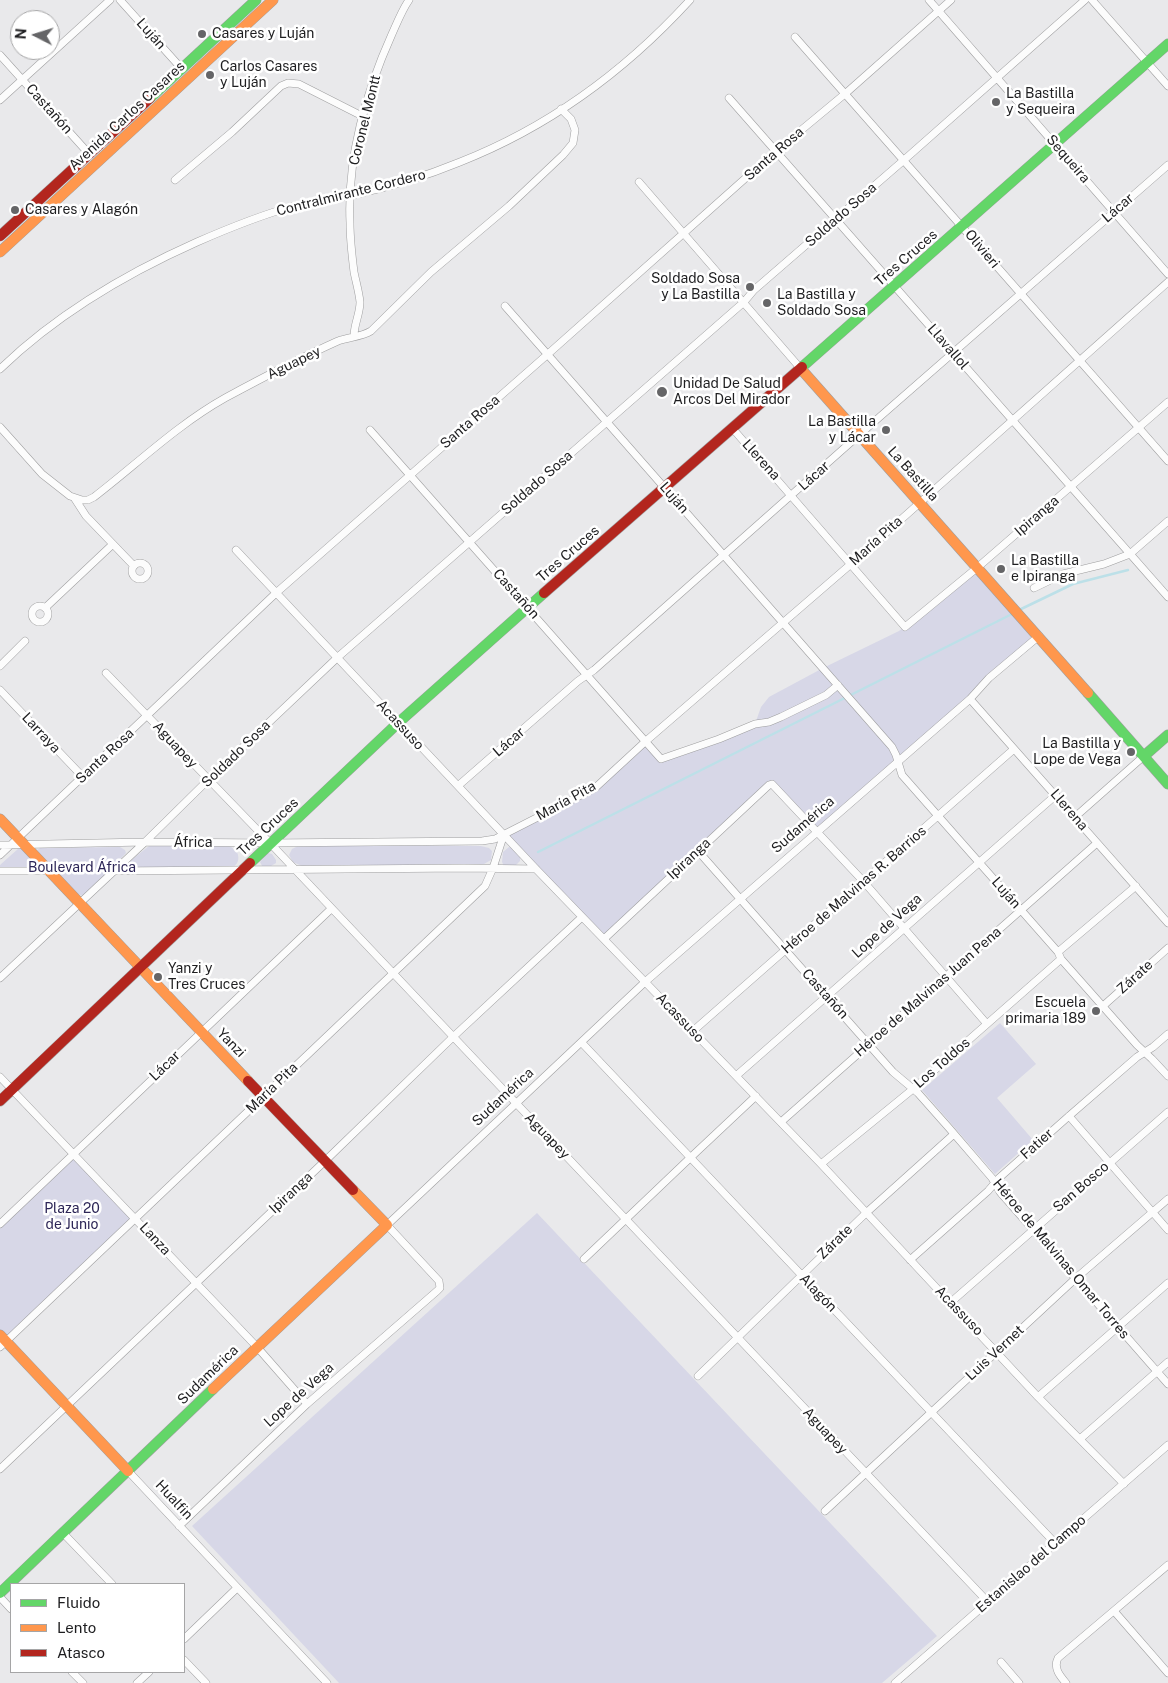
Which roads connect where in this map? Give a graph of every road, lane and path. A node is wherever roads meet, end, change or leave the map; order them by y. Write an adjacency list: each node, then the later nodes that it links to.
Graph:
1 (110, 0): 18 (street)
2 (120, 0): 16 (street, Luján)
3 (256, 0): 16 (street, Avenida Carlos Casares)
4 (273, 0): 29 (street, Avenida Carlos Casares)
5 (409, 0): 24 (street, Coronel Montt)
6 (690, 0): 23 (street, Contralmirante Cordero)
7 (928, 0): 11 (street, Sequeira)
8 (951, 0): 11 (street, Santa Rosa)
9 (1085, 0): 17 (street, Soldado Sosa)
10 (1092, 0): 15 (street)
11 (938, 12): 17 (street, Sequeira); 20 (street, Santa Rosa)
12 (796, 37): 20 (street, Olivieri)
13 (1168, 44): 15 (street, Tres Cruces)
14 (0, 55): 18 (street, Castañón)
15 (1148, 62): 19 (street); 25 (street, Tres Cruces)
16 (182, 69): 27 (street, Avenida Carlos Casares)
17 (996, 78): 25 (street, Sequeira); 28 (street, Soldado Sosa)
18 (22, 80): 22 (street); 27 (street, Castañón)
19 (1168, 86)
20 (846, 94): 26 (street, Santa Rosa); 28 (street, Olivieri)
21 (729, 98): 26 (street, Llavallol)
22 (0, 100)
23 (561, 109): 33 (street, Contralmirante Cordero); 46 (street, Aguapey)
24 (364, 116): 31 (street); 33 (street, Coronel Montt)
25 (1056, 145): 34 (street, Sequeira); 36 (street, Tres Cruces)
26 (776, 151): 35 (street, Llavallol); 37 (street, Santa Rosa)
27 (90, 155): 29 (street, Castañón); 38 (street, Avenida Carlos Casares)
28 (904, 160): 35 (street, Soldado Sosa); 36 (street, Olivieri)
29 (97, 163): 39 (street, Avenida Carlos Casares)
30 (1168, 165): 34 (street, Lácar)
31 (175, 180)
32 (639, 182): 37 (street, La Bastilla)
33 (350, 195): 46 (street, Coronel Montt); 50 (street, Contralmirante Cordero)
34 (1114, 211): 40 (street, Sequeira); 43 (street, Lácar)
35 (835, 219): 42 (street, Llavallol); 44 (street, Soldado Sosa)
36 (963, 226): 42 (street, Tres Cruces); 43 (street, Olivieri)
37 (684, 233): 44 (street, La Bastilla); 48 (street, Santa Rosa)
38 (0, 236)
39 (0, 252)
40 (1168, 274)
41 (1168, 282): 49 (street, María Pita)
42 (895, 286): 47 (street, Llavallol); 51 (street, Tres Cruces)
43 (1020, 294): 47 (street, Lácar); 49 (street, Olivieri)
44 (744, 302): 51 (street, La Bastilla); 54 (street, Soldado Sosa)
45 (505, 306): 48 (street, Luján)
46 (354, 336): 65 (street, Aguapey)
47 (954, 353): 53 (street, Llavallol); 59 (street, Lácar)
48 (548, 354): 54 (street, Luján); 61 (street, Santa Rosa)
49 (1079, 361): 53 (street, María Pita); 56 (street, Olivieri)
50 (0, 369)
51 (801, 369): 57 (street, Tres Cruces); 59 (street, La Bastilla)
52 (1168, 402): 56 (street, Ipiranga)
53 (1012, 421): 62 (street, Llavallol); 66 (street, María Pita)
54 (607, 422): 63 (street, Luján); 68 (street, Soldado Sosa)
55 (0, 427): 65 (street)
56 (1138, 428): 60 (street, Olivieri); 62 (street, Ipiranga)
57 (733, 429): 63 (street, Tres Cruces); 64 (street, Llerena)
58 (370, 430): 61 (street, Castañón)
59 (859, 435): 64 (street, Lácar); 66 (street, La Bastilla)
60 (1168, 461)
61 (408, 475): 68 (street, Castañón); 77 (street, Santa Rosa)
62 (1071, 487): 71 (street, Llavallol); 75 (street, Ipiranga)
63 (666, 488): 72 (street, Luján); 79 (street, Tres Cruces)
64 (792, 495): 72 (street, Lácar); 73 (street, Llerena)
65 (75, 499): 69 (street)
66 (920, 502): 73 (street, María Pita); 75 (street, La Bastilla)
67 (1168, 521): 71 (street)
68 (470, 542): 79 (street, Castañón); 85 (street, Soldado Sosa)
69 (113, 544): 74 (street); 80 (street)
70 (236, 550): 77 (street, Acassuso)
71 (1130, 554): 76 (street); 78 (street, Llavallol)
72 (723, 555): 81 (street, Luján); 88 (street, Lácar)
73 (851, 564): 81 (street, María Pita); 82 (street, Llerena)
74 (134, 566)
75 (978, 567): 82 (street, Ipiranga); 83 (street, La Bastilla)
76 (1034, 588)
77 (276, 593): 85 (street, Acassuso); 92 (street, Santa Rosa)
78 (1168, 597)
79 (527, 607): 88 (street, Castañón); 93 (street, Tres Cruces)
80 (45, 608)
81 (783, 622): 89 (street, Luján); 95 (street, María Pita)
82 (905, 628)
83 (1039, 636): 91 (street, Sudamérica); 97 (street, La Bastilla)
84 (25, 641): 86 (street)
85 (338, 657): 93 (street, Acassuso); 100 (street, Soldado Sosa)
86 (0, 666)
87 (106, 673): 92 (street, Aguapey)
88 (587, 675): 95 (street, Castañón); 102 (street, Lácar)
89 (840, 688): 95 (street, Castañón); 98 (street, Luján)
90 (0, 690): 99 (street, Larraya)
91 (970, 699): 96 (street, Llerena); 98 (street, Sudamérica)
92 (148, 716): 99 (street, Santa Rosa); 100 (street, Aguapey)
93 (398, 723): 102 (street, Acassuso); 111 (street, Tres Cruces)
94 (1168, 735): 97 (street)
95 (646, 741): 108 (street, María Pita)
96 (1014, 749): 103 (street, Llerena); 104 (street, Héroe de Malvinas R. Barrios)
97 (1144, 756): 101 (street, La Bastilla); 105 (street)
98 (898, 761): 104 (street, Luján); 107 (street, Sudamérica)
99 (83, 777): 109 (street, Santa Rosa)
100 (208, 780): 110 (street, Soldado Sosa); 111 (street, Aguapey)
101 (1168, 784)
102 (459, 785): 108 (street, Acassuso)
103 (1056, 795): 105 (street, Llerena); 116 (street, Lope de Vega)
104 (938, 816): 116 (street, Luján); 124 (street, Héroe de Malvinas R. Barrios)
105 (1075, 817): 112 (street, Llerena)
106 (0, 818): 109 (street, Yanzi)
107 (816, 832): 114 (street, Ipiranga); 124 (street); 126 (street, Sudamérica)
108 (504, 834): 111 (street, África); 117 (street, María Pita); 118 (street, Acassuso)
109 (17, 842): 110 (street, África); 113 (street, África); 115 (street, Santa Rosa); 122 (street, Yanzi)
110 (145, 842): 111 (street, África); 123 (street, Soldado Sosa)
111 (270, 843): 119 (street, Tres Cruces); 120 (street, Aguapey)
112 (1098, 843): 125 (street, Llerena); 129 (street, Héroe de Malvinas Juan Pena)
113 (0, 845)
114 (698, 851): 126 (street, Castañón); 133 (street, Ipiranga)
115 (0, 855)
116 (979, 862): 129 (street, Luján); 132 (street, Lope de Vega)
117 (493, 868): 118 (street, África); 120 (street, África); 138 (street, María Pita)
118 (536, 869): 130 (street, Acassuso)
119 (242, 870): 120 (street, África); 123 (street, África); 137 (street, Tres Cruces)
120 (296, 870): 128 (street, Aguapey)
121 (0, 871): 122 (street)
122 (49, 871): 127 (street, Yanzi)
123 (114, 871): 127 (street, Soldado Sosa)
124 (864, 882): 132 (street); 135 (street, Héroe de Malvinas R. Barrios)
125 (1136, 886): 131 (street, Llerena); 136 (street, Los Toldos)
126 (739, 899): 135 (street, Castañón); 141 (street, Sudamérica)
127 (79, 904): 137 (street, Yanzi); 140 (street, Soldado Sosa)
128 (331, 909): 138 (street, Aguapey); 146 (street, Lácar)
129 (1022, 910): 136 (street, Luján); 139 (street, Héroe de Malvinas Juan Pena)
130 (582, 917): 133 (street, Acassuso); 148 (street, Ipiranga)
131 (1168, 922)
132 (904, 929): 139 (street); 142 (street, Lope de Vega)
133 (604, 939): 141 (street, Acassuso)
134 (1168, 948): 143 (street, Zárate)
135 (786, 950): 142 (street, Castañón); 145 (street, Héroe de Malvinas R. Barrios)
136 (1060, 956): 143 (street, Luján); 144 (street, Los Toldos)
137 (141, 968): 146 (street, Yanzi); 156 (street, Tres Cruces)
138 (392, 973): 148 (street, Aguapey); 157 (street, María Pita)
139 (946, 976): 144 (street); 150 (street, Héroe de Malvinas Juan Pena)
140 (0, 978)
141 (645, 982): 145 (street, Acassuso); 149 (street, Sudamérica)
142 (827, 997): 150 (street, Castañón); 152 (street, Lope de Vega)
143 (1103, 1006): 151 (street, Luján)
144 (987, 1024): 155 (street, Los Toldos)
145 (693, 1031): 152 (street, Acassuso)
146 (201, 1032): 157 (street, Yanzi); 165 (street, Lácar)
147 (1168, 1034): 151 (street, Fatier)
148 (453, 1037): 160 (street, Aguapey); 167 (street, Ipiranga)
149 (582, 1043): 160 (street, Sudamérica); 166 (street, Alagón)
150 (870, 1044): 155 (street, Castañón); 163 (street, Héroe de Malvinas Juan Pena)
151 (1145, 1052): 153 (street, Luján); 162 (street, Fatier)
152 (736, 1076): 158 (street, Acassuso)
153 (1168, 1076)
154 (0, 1077): 156 (street, Lanza)
155 (913, 1089): 164 (street, Castañón); 168 (street, Los Toldos)
156 (12, 1090): 159 (street, Tres Cruces); 165 (street, Lanza)
157 (263, 1096): 167 (street, Yanzi); 174 (street, María Pita)
158 (756, 1096): 163 (street, Acassuso); 166 (street)
159 (0, 1101)
160 (516, 1103): 175 (street, Aguapey); 177 (street, Sudamérica)
161 (1168, 1112): 169 (street, San Bosco)
162 (1069, 1116): 169 (street); 170 (street, Fatier)
163 (781, 1122): 168 (street, Acassuso)
164 (954, 1134): 170 (street, Héroe de Malvinas Omar Torres); 173 (street, Zárate)
165 (74, 1154): 174 (street, Lanza); 176 (street, Lácar)
166 (690, 1158): 175 (street); 182 (street, Alagón)
167 (325, 1161): 177 (street, Yanzi); 184 (street, Ipiranga)
168 (821, 1164): 173 (street, Acassuso)
169 (1109, 1164): 172 (street); 178 (street, San Bosco)
170 (995, 1184): 178 (street, Héroe de Malvinas Omar Torres); 181 (street, Fatier)
171 (1168, 1199): 172 (street, Luis Vernet)
172 (1153, 1212): 179 (street); 183 (street, Luis Vernet)
173 (866, 1213): 181 (street, Acassuso); 182 (street, Zárate)
174 (135, 1218): 184 (street, Lanza); 190 (street, María Pita)
175 (627, 1220): 180 (street); 189 (street, Aguapey)
176 (0, 1224)
177 (387, 1225): 186 (street, Yanzi); 191 (street, Sudamérica)
178 (1032, 1229): 183 (street, Héroe de Malvinas Omar Torres); 187 (street, San Bosco)
179 (1168, 1230)
180 (584, 1260)
181 (910, 1260): 187 (street, Acassuso)
182 (801, 1275): 189 (street, Zárate); 200 (street, Alagón)
183 (1075, 1279): 188 (street, Héroe de Malvinas Omar Torres); 192 (street, Luis Vernet)
184 (196, 1283): 191 (street, Lanza); 199 (street, Ipiranga)
185 (1168, 1283): 188 (street)
186 (440, 1288): 198 (street, Lope de Vega)
187 (950, 1303): 192 (street, Acassuso)
188 (1119, 1327): 194 (street, Héroe de Malvinas Omar Torres); 197 (street)
189 (737, 1337): 195 (street, Zárate); 205 (street, Aguapey)
190 (2, 1341): 199 (street, Hualfin)
191 (257, 1347): 198 (street, Lanza); 204 (street, Sudamérica)
192 (996, 1351): 197 (street, Acassuso); 200 (street, Luis Vernet)
193 (1168, 1362): 194 (street)
194 (1157, 1372): 196 (street, Héroe de Malvinas Omar Torres); 201 (street)
195 (698, 1376)
196 (1168, 1384)
197 (1038, 1397): 201 (street, Acassuso)
198 (307, 1404): 208 (street, Lope de Vega)
199 (65, 1406): 203 (street, Ipiranga); 204 (street, Hualfin)
200 (932, 1412): 205 (street, Luis Vernet); 210 (street, Alagón)
201 (1080, 1439): 206 (street, Acassuso)
202 (1168, 1445): 206 (street, Estanislao del Campo)
203 (0, 1469)
204 (128, 1471): 208 (street, Hualfin); 209 (street, Sudamérica)
205 (865, 1474): 207 (street, Luis Vernet); 218 (street, Aguapey)
206 (1124, 1484): 210 (street, Estanislao del Campo)
207 (824, 1511)
208 (179, 1526): 215 (street, Hualfin)
209 (63, 1533): 213 (street, Sudamérica); 214 (street)
210 (1055, 1543): 218 (street, Estanislao del Campo)
211 (1168, 1564): 220 (street)
212 (10, 1583): 216 (street, Sudamérica)
213 (10, 1583)
214 (111, 1583)
215 (237, 1588): 221 (street); 230 (street, Hualfin)
216 (0, 1593)
217 (0, 1597): 219 (street)
218 (987, 1601): 231 (street, Estanislao del Campo)
219 (10, 1608)
220 (1114, 1611): 226 (street); 233 (street)
221 (185, 1638)
222 (185, 1661): 229 (street)
223 (1001, 1662): 232 (street)
224 (73, 1673): 227 (street)
225 (148, 1673): 228 (street)
226 (1168, 1673)
227 (83, 1683)
228 (137, 1683)
229 (206, 1683)
230 (327, 1683)
231 (895, 1683)
232 (1019, 1683)
233 (1066, 1683)

